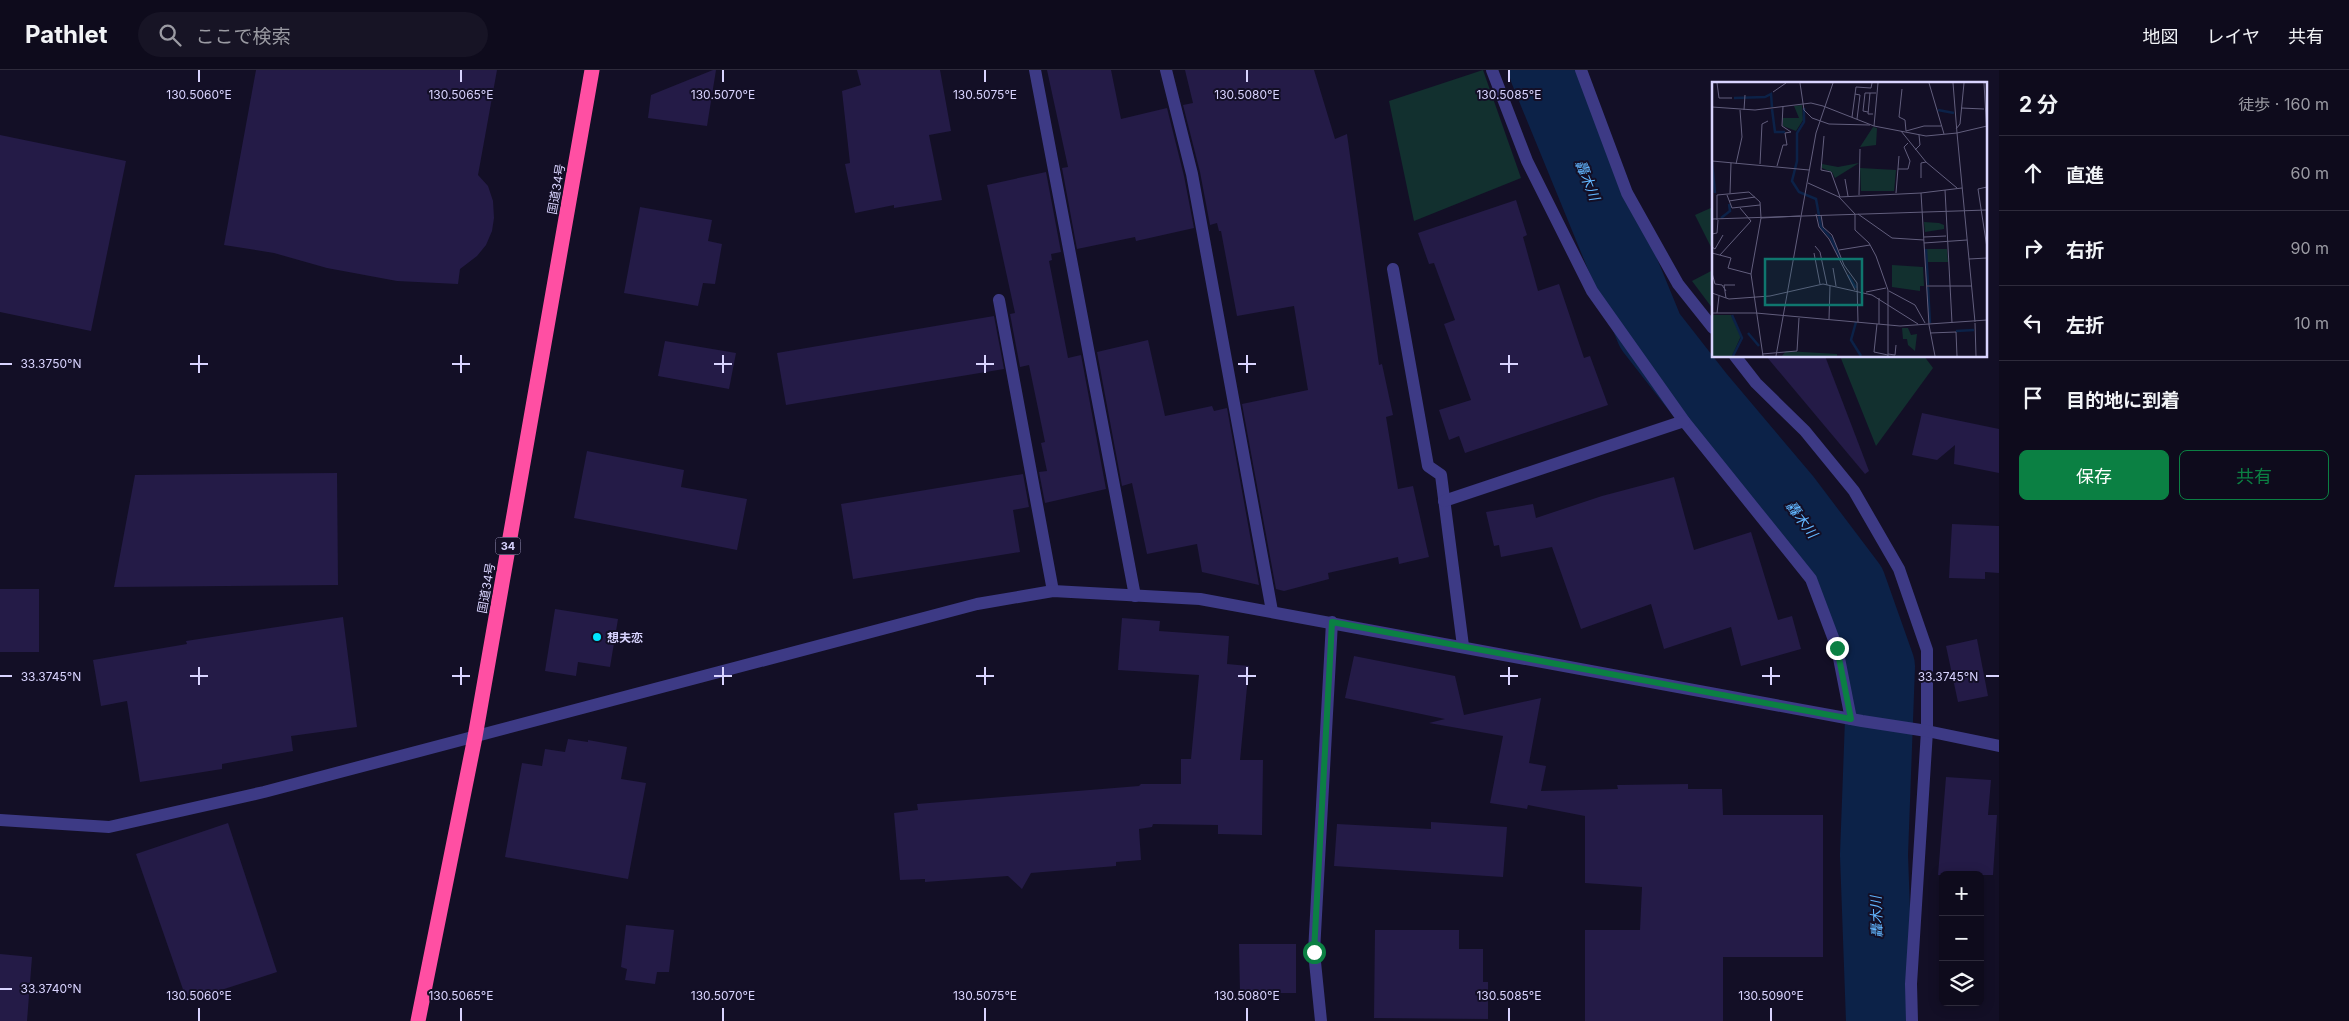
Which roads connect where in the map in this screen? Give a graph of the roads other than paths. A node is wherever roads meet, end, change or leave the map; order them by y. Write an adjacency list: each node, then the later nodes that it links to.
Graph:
1 (592, 70): 19 (highway, 国道34号 / 34)
2 (1035, 70): 13 (street)
3 (1166, 70): 14 (street)
4 (1492, 70): 10 (street)
5 (1581, 70): 8 (street)
6 (1393, 270): 11 (street)
7 (999, 300): 12 (street)
8 (1712, 327)
9 (1737, 358): 18 (street)
10 (1684, 421): 11 (street); 17 (street)
11 (1444, 501): 16 (street)
12 (1053, 591): 13 (street); 19 (street)
13 (1135, 596): 14 (street)
14 (1272, 611): 15 (street)
15 (1332, 622): 16 (street); 23 (street)
16 (1462, 646): 17 (street)
17 (1857, 720): 18 (street)
18 (1927, 730): 20 (street); 24 (street)
19 (474, 737): 21 (street); 22 (highway, 国道34号 / 34)
20 (1999, 746)
21 (0, 820)
22 (418, 1021)
23 (1322, 1021)
24 (1912, 1021)

